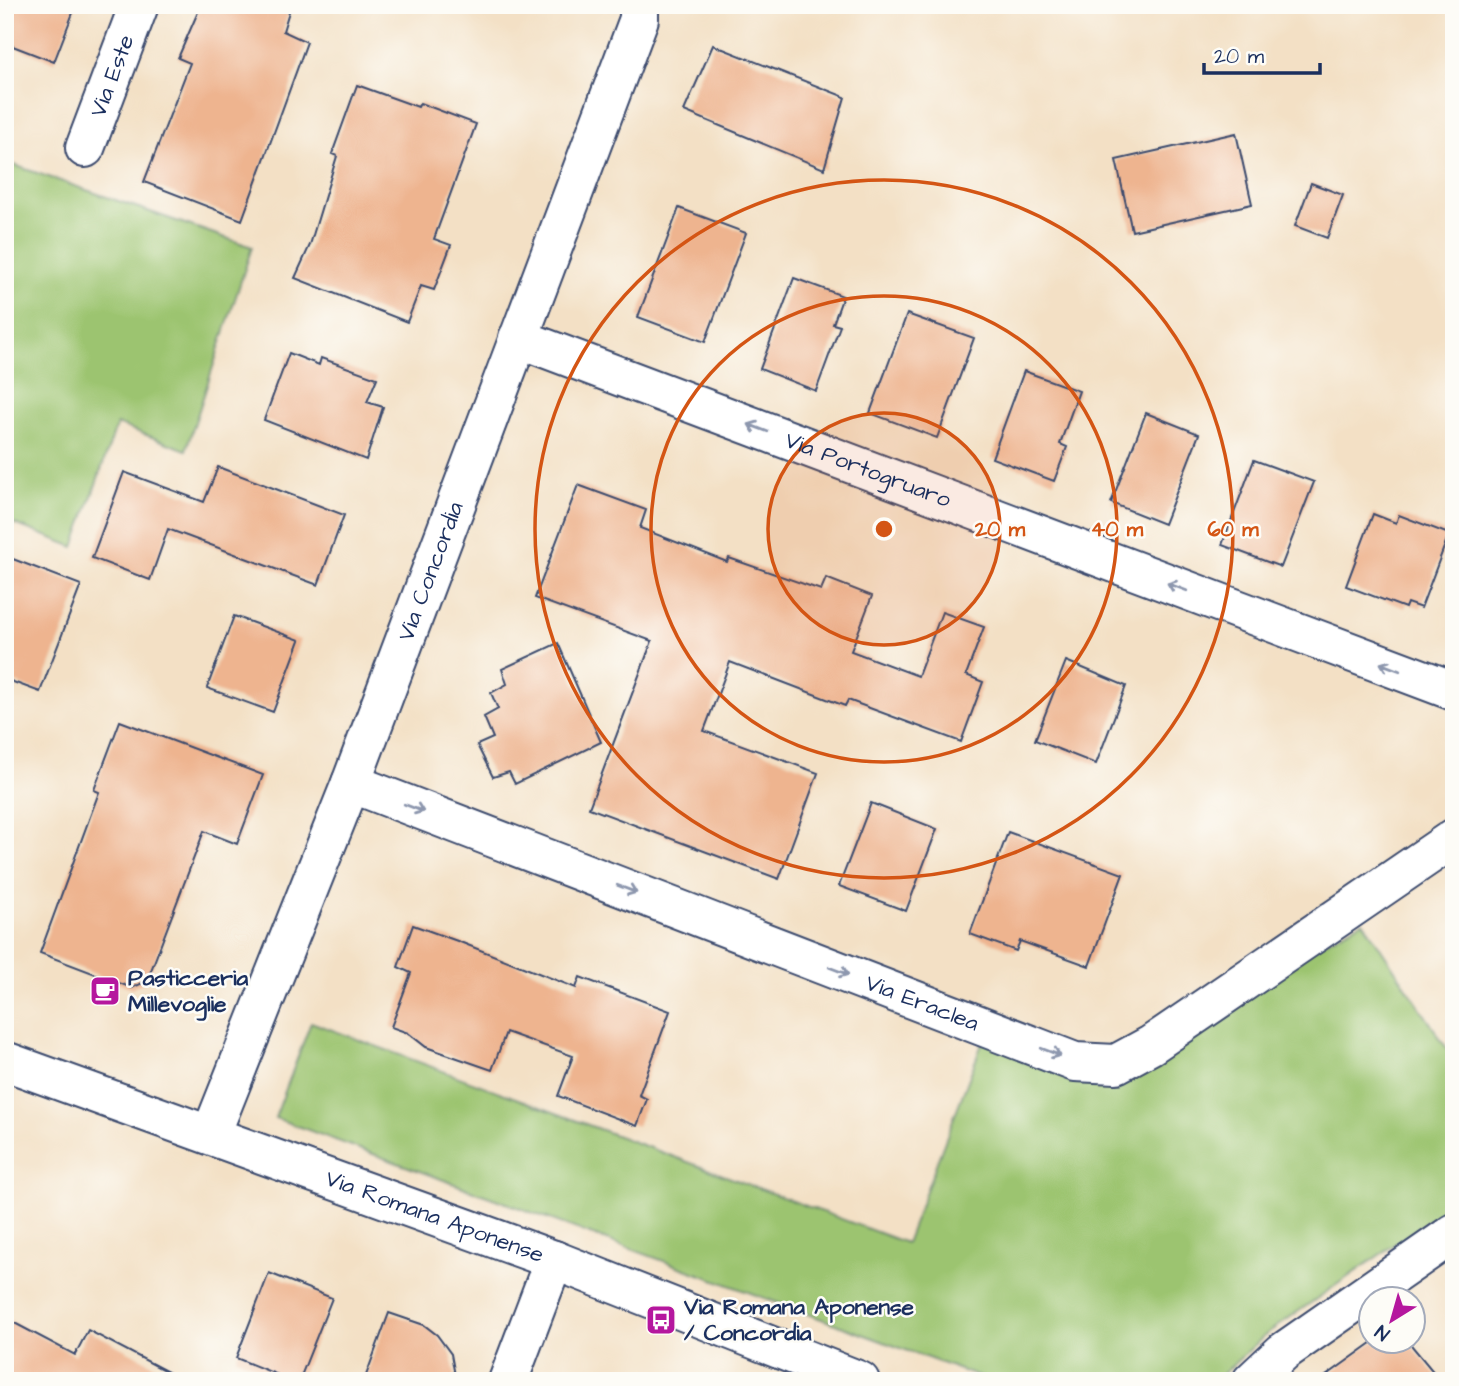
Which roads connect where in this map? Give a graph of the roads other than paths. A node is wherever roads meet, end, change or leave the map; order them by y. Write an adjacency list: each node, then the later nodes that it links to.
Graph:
1 (139, 5): 3 (street, Via Este)
2 (639, 5): 4 (street, Via Concordia)
3 (85, 148)
4 (518, 338): 5 (street, Via Portogruaro, one-way to 4); 6 (street, Via Concordia)
5 (1454, 691)
6 (351, 783): 7 (street, Via Eraclea, one-way to 7); 9 (street, Via Concordia)
7 (1454, 838)
8 (6, 1063): 9 (street, Via Romana Aponense)
9 (211, 1134): 11 (street, Via Romana Aponense)
10 (1454, 1233): 14 (street)
11 (554, 1260): 12 (street); 13 (street, Via Romana Aponense)
12 (508, 1381)
13 (860, 1381)
14 (1252, 1381)

